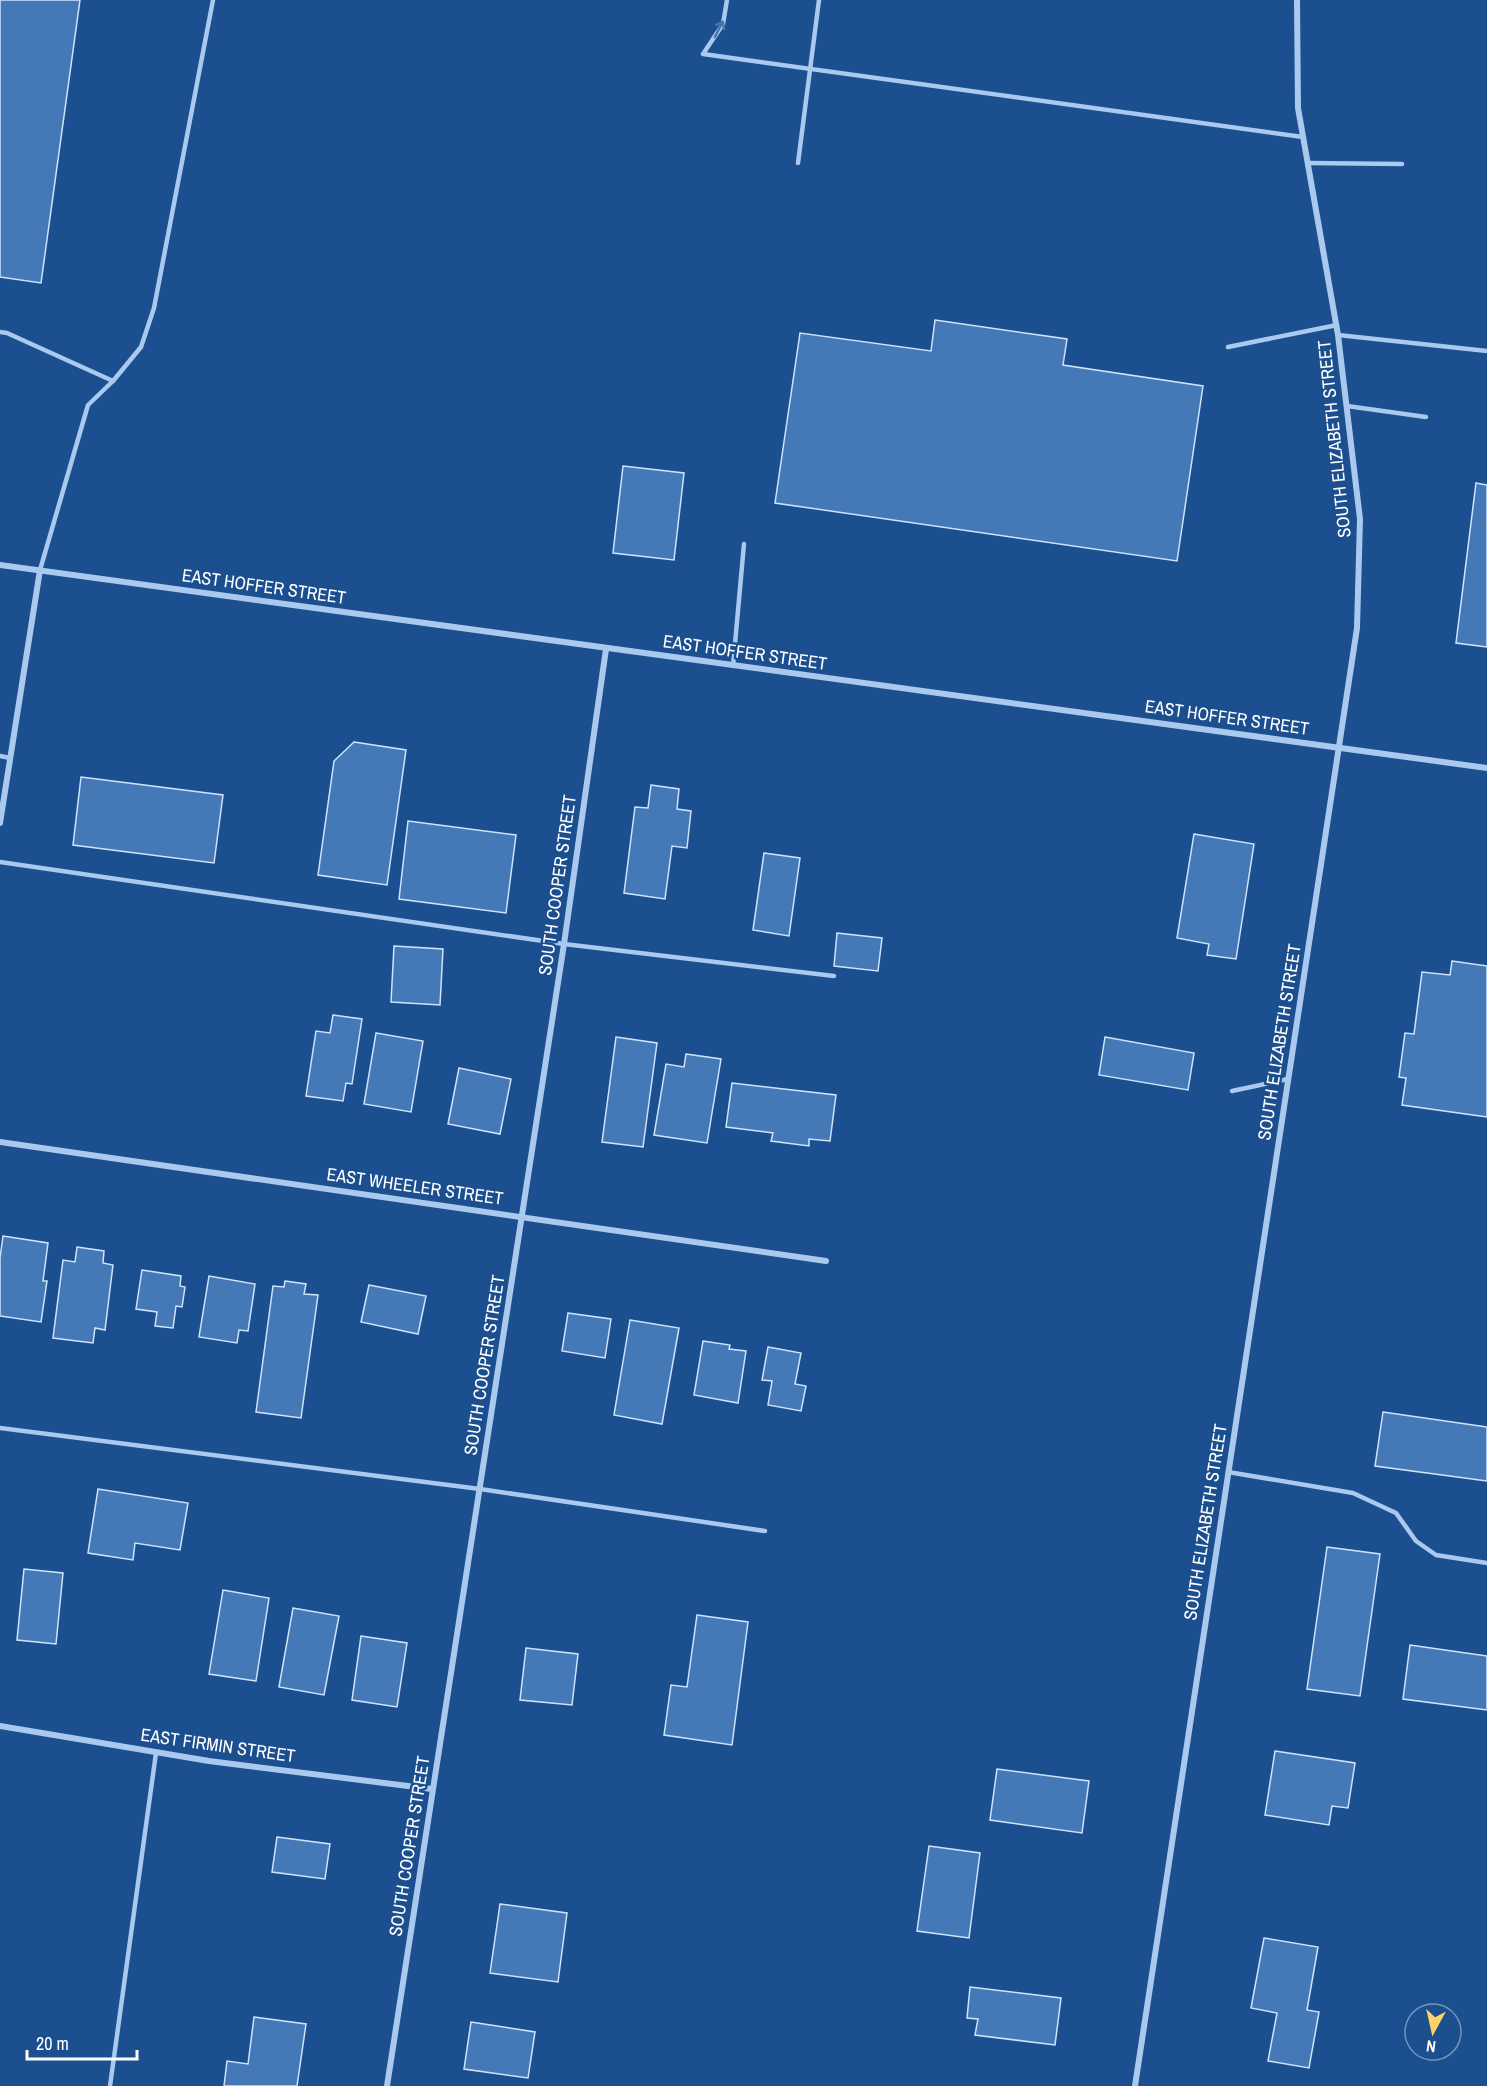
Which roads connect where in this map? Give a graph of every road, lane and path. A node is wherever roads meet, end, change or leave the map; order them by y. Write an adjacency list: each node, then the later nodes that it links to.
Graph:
1 (213, 0): 15 (lane)
2 (726, 0): 5 (lane, one-way to 2)
3 (819, 0): 5 (lane)
4 (1297, 0): 6 (street, SOUTH ELIZABETH STREET)
5 (811, 69): 6 (lane); 7 (lane)
6 (1303, 137): 8 (street, SOUTH ELIZABETH STREET)
7 (798, 163)
8 (1308, 163): 9 (lane); 10 (street, SOUTH ELIZABETH STREET)
9 (1402, 164)
10 (1336, 325): 12 (street, SOUTH ELIZABETH STREET); 13 (lane)
11 (0, 332): 15 (lane)
12 (1338, 335): 14 (lane); 16 (street, SOUTH ELIZABETH STREET)
13 (1228, 347)
14 (1487, 351)
15 (113, 381): 20 (lane)
16 (1347, 406): 17 (lane); 23 (street, SOUTH ELIZABETH STREET)
17 (1426, 417)
18 (744, 544): 22 (lane)
19 (0, 565): 20 (street, EAST HOFFER STREET)
20 (40, 570): 21 (street, EAST HOFFER STREET); 25 (street)
21 (606, 649): 22 (street, EAST HOFFER STREET); 29 (street, SOUTH COOPER STREET)
22 (733, 666): 23 (street, EAST HOFFER STREET)
23 (1339, 747): 26 (street, EAST HOFFER STREET); 31 (street, SOUTH ELIZABETH STREET)
24 (0, 756): 25 (lane)
25 (10, 758): 27 (street)
26 (1487, 768)
27 (0, 823)
28 (0, 862): 29 (lane)
29 (564, 944): 30 (lane); 34 (street, SOUTH COOPER STREET)
30 (834, 976)
31 (1288, 1079): 32 (lane); 37 (street, SOUTH ELIZABETH STREET)
32 (1232, 1091)
33 (0, 1142): 34 (street, EAST WHEELER STREET)
34 (522, 1217): 35 (street, EAST WHEELER STREET); 38 (street, SOUTH COOPER STREET)
35 (826, 1261)
36 (0, 1428): 38 (lane)
37 (1228, 1472): 40 (lane); 46 (street, SOUTH ELIZABETH STREET)
38 (480, 1489): 39 (lane); 43 (street, SOUTH COOPER STREET)
39 (765, 1531)
40 (1487, 1563)
41 (0, 1726): 42 (street, EAST FIRMIN STREET)
42 (156, 1753): 43 (street, EAST FIRMIN STREET); 44 (lane)
43 (432, 1789): 45 (street, SOUTH COOPER STREET)
44 (110, 2086)
45 (387, 2086)
46 (1135, 2086)

